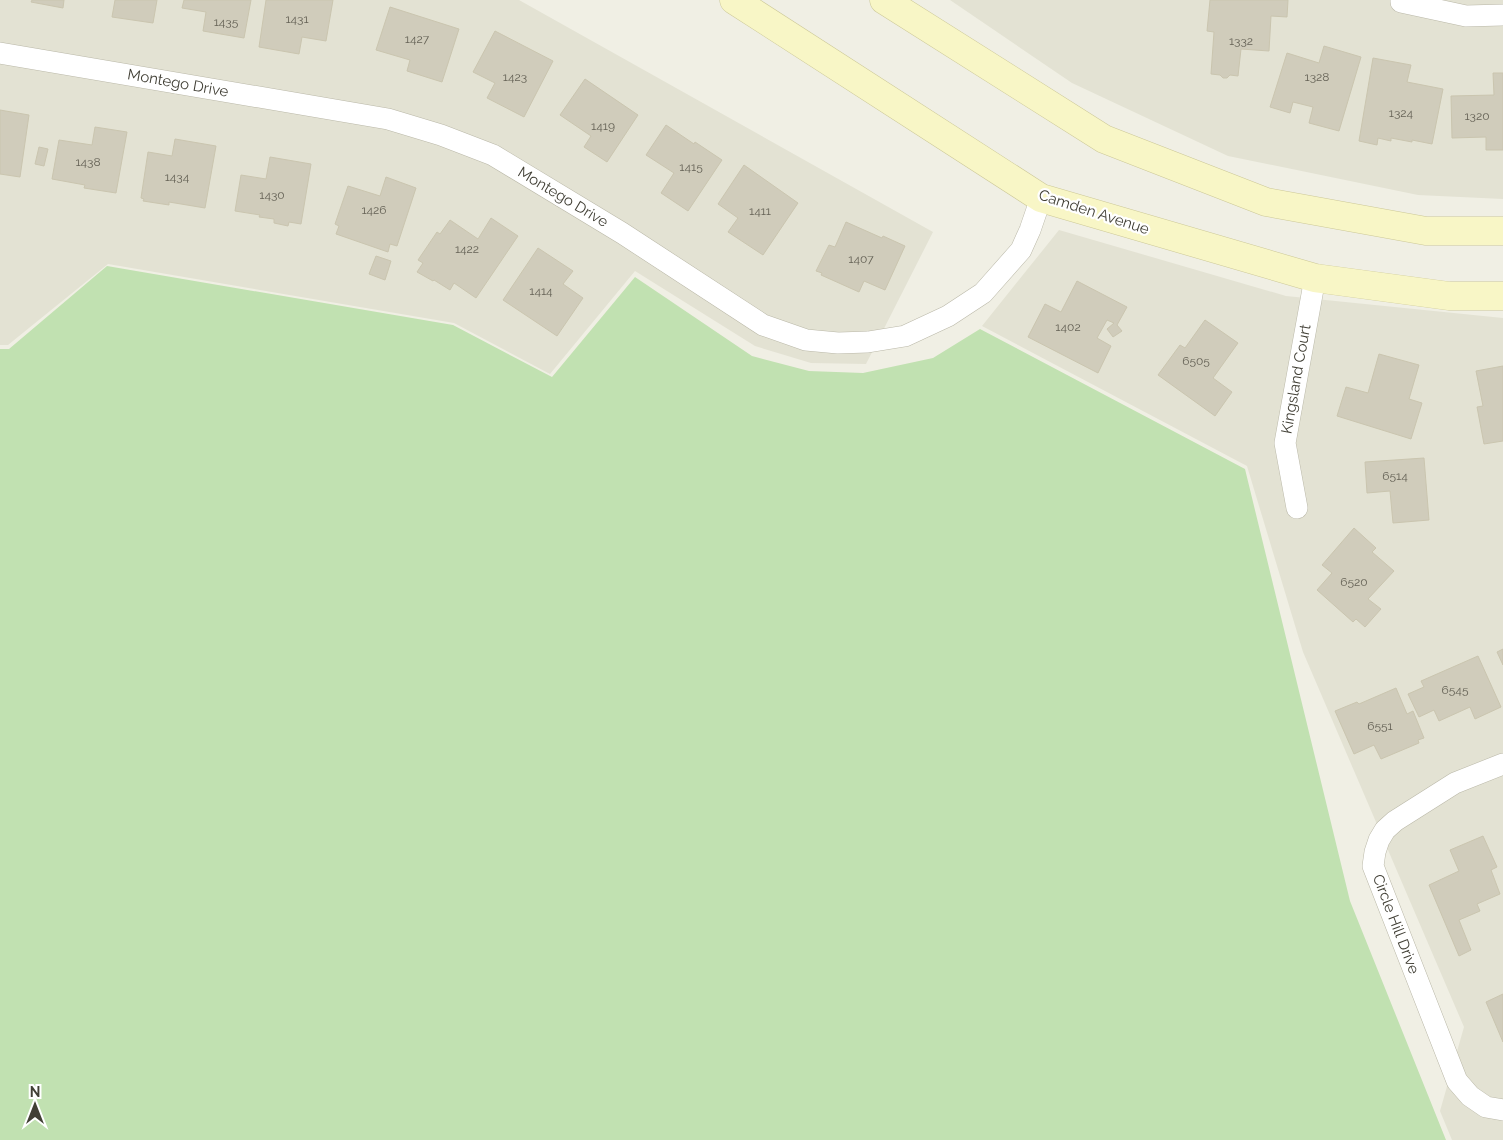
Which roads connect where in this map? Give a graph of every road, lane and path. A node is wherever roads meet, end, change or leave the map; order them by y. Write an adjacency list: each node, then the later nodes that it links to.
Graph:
1 (734, 0): 6 (main road, Camden Avenue)
2 (884, 0): 7 (main road)
3 (1401, 0): 4 (street)
4 (1503, 15)
5 (0, 53): 6 (street, Montego Drive)
6 (1041, 198): 8 (main road, Camden Avenue)
7 (1503, 231)
8 (1315, 278): 9 (main road, Camden Avenue); 10 (street, Kingsland Court)
9 (1503, 296)
10 (1297, 508)
11 (1503, 764): 12 (street, Circle Hill Drive)
12 (1494, 1108)

